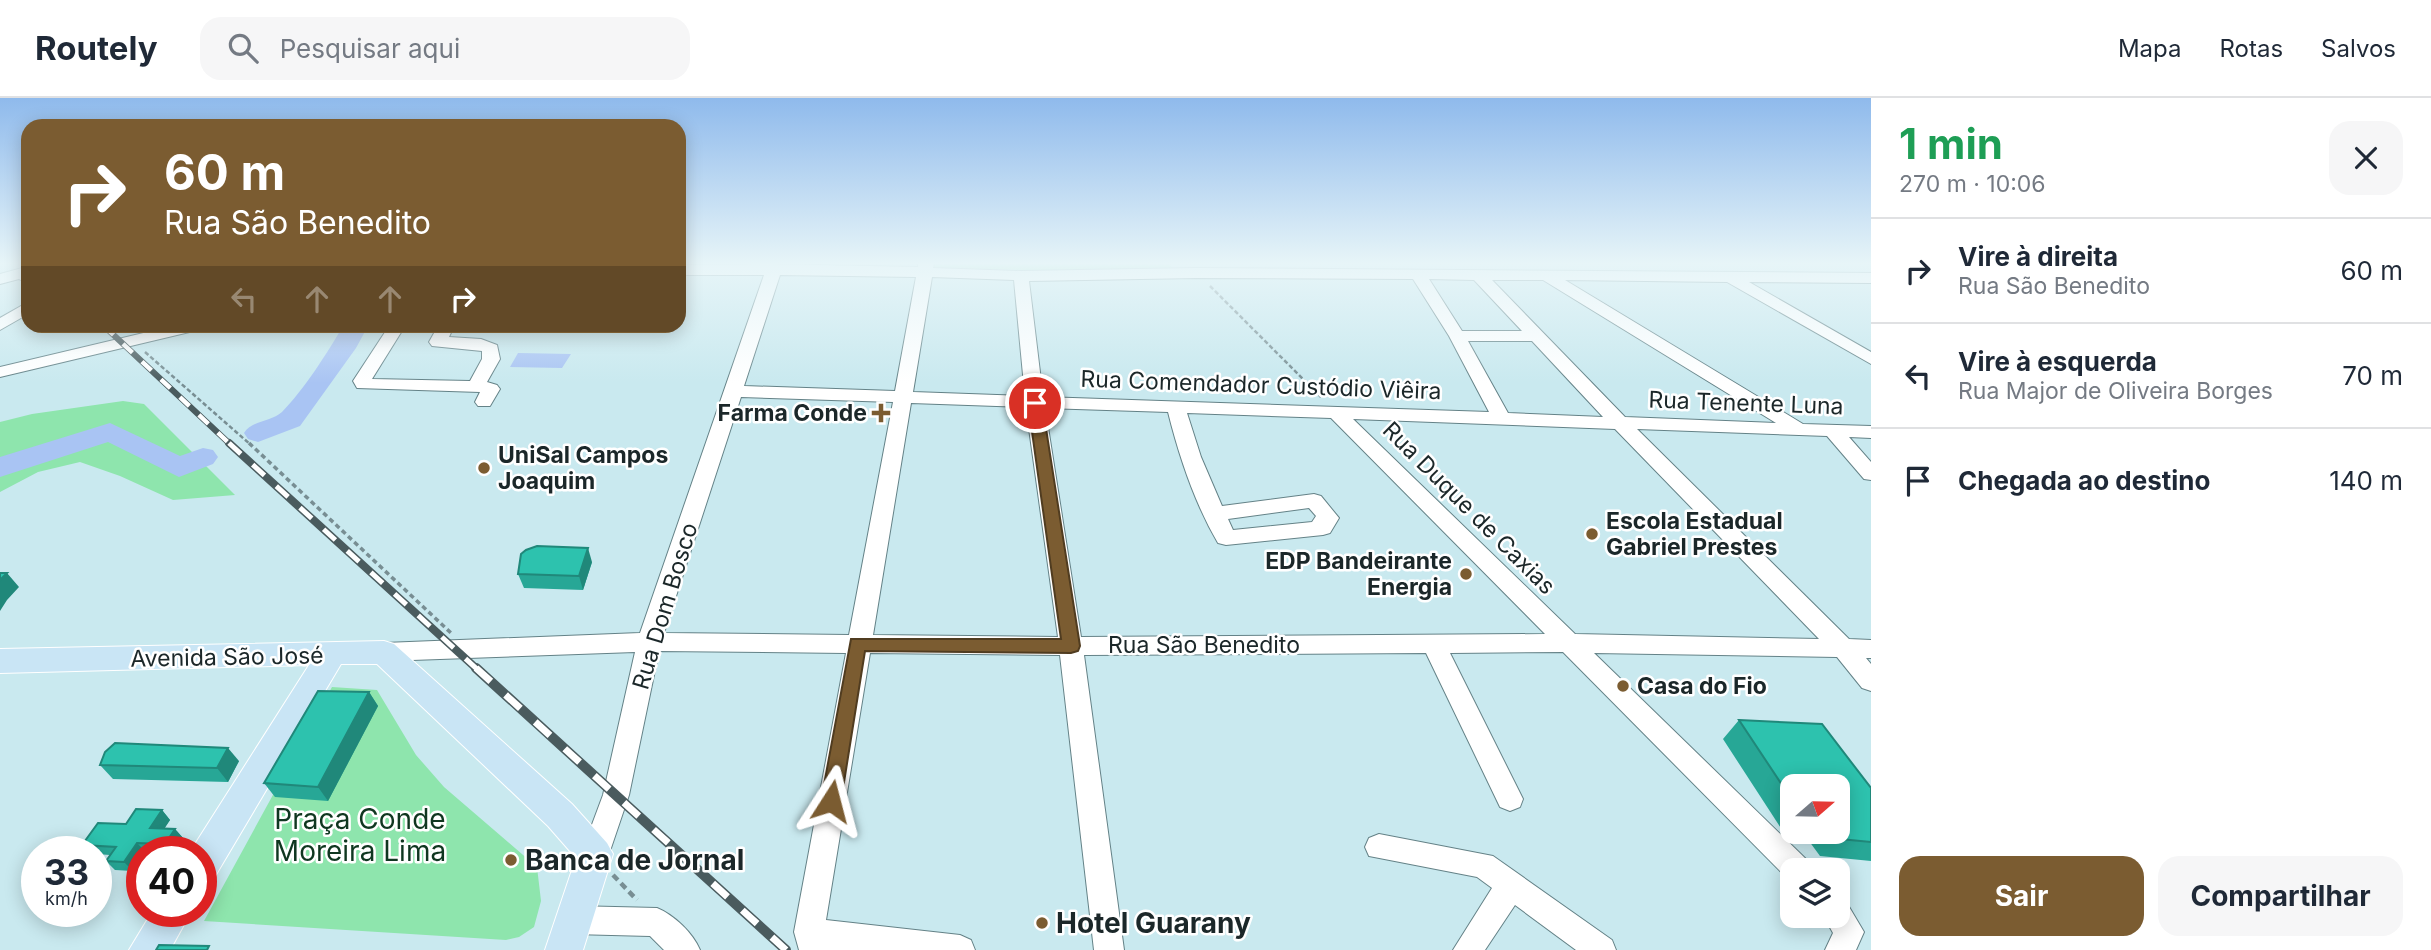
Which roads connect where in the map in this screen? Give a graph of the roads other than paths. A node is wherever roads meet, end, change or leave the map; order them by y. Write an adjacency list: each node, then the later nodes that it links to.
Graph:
1 (763, 304): 18 (street, Rua Dom Bosco)
2 (919, 304): 19 (street)
3 (1024, 304): 20 (street)
4 (1436, 304): 13 (street)
5 (1506, 304): 14 (street)
6 (1593, 304): 25 (street)
7 (1779, 304): 15 (street)
8 (21, 312): 9 (street)
9 (0, 325)
10 (121, 333): 17 (street)
11 (393, 333): 12 (street)
12 (442, 333)
13 (1457, 336): 14 (street); 23 (street)
14 (1537, 336): 24 (street)
15 (1862, 348): 16 (street)
16 (1871, 359)
17 (0, 372)
18 (733, 391): 19 (street, Rua Comendador Custódio Viêira); 31 (street, Rua Dom Bosco)
19 (902, 398): 20 (street, Rua Comendador Custódio Viêira); 33 (street)
20 (1035, 403): 21 (street, Rua Comendador Custódio Viêira); 35 (street)
21 (1176, 407): 22 (street, Rua Comendador Custódio Viêira); 29 (street)
22 (1334, 411): 23 (street, Rua Comendador Custódio Viêira); 32 (street, Rua Duque de Caxias)
23 (1501, 418): 24 (street, Rua Comendador Custódio Viêira)
24 (1620, 423): 25 (street, Rua Tenente Luna); 36 (street)
25 (1798, 428): 26 (street, Rua Tenente Luna)
26 (1832, 430): 27 (street, Rua Tenente Luna); 28 (street)
27 (1871, 432)
28 (1871, 474)
29 (1215, 514)
30 (453, 641): 31 (street, Rua São Benedito); 38 (street, Avenida São José)
31 (649, 642): 33 (street, Rua São Benedito); 45 (street, Rua Dom Bosco)
32 (1567, 643): 34 (street, Rua São Benedito); 36 (street, Rua São Benedito); 46 (street, Rua Duque de Caxias)
33 (857, 644): 35 (street, Rua São Benedito); 51 (street)
34 (1434, 644): 35 (street, Rua São Benedito); 42 (street)
35 (1071, 646): 55 (street)
36 (1842, 647): 37 (street, Rua São Benedito); 41 (street)
37 (1871, 649)
38 (384, 652): 39 (main road, Avenida São José); 45 (main road)
39 (331, 655): 40 (main road, Avenida São José); 43 (main road)
40 (0, 661)
41 (1871, 681)
42 (1510, 799)
43 (217, 840)
44 (1379, 847): 47 (street)
45 (594, 854): 50 (main road, Rua Dom Bosco)
46 (1786, 858)
47 (1512, 884): 56 (street); 57 (street)
48 (163, 927): 53 (main road)
49 (1846, 928): 58 (street)
50 (568, 935): 54 (street)
51 (812, 941): 52 (street)
52 (924, 948)
53 (148, 950)
54 (685, 950)
55 (1109, 950)
56 (1468, 950)
57 (1601, 950)
58 (1840, 950)

